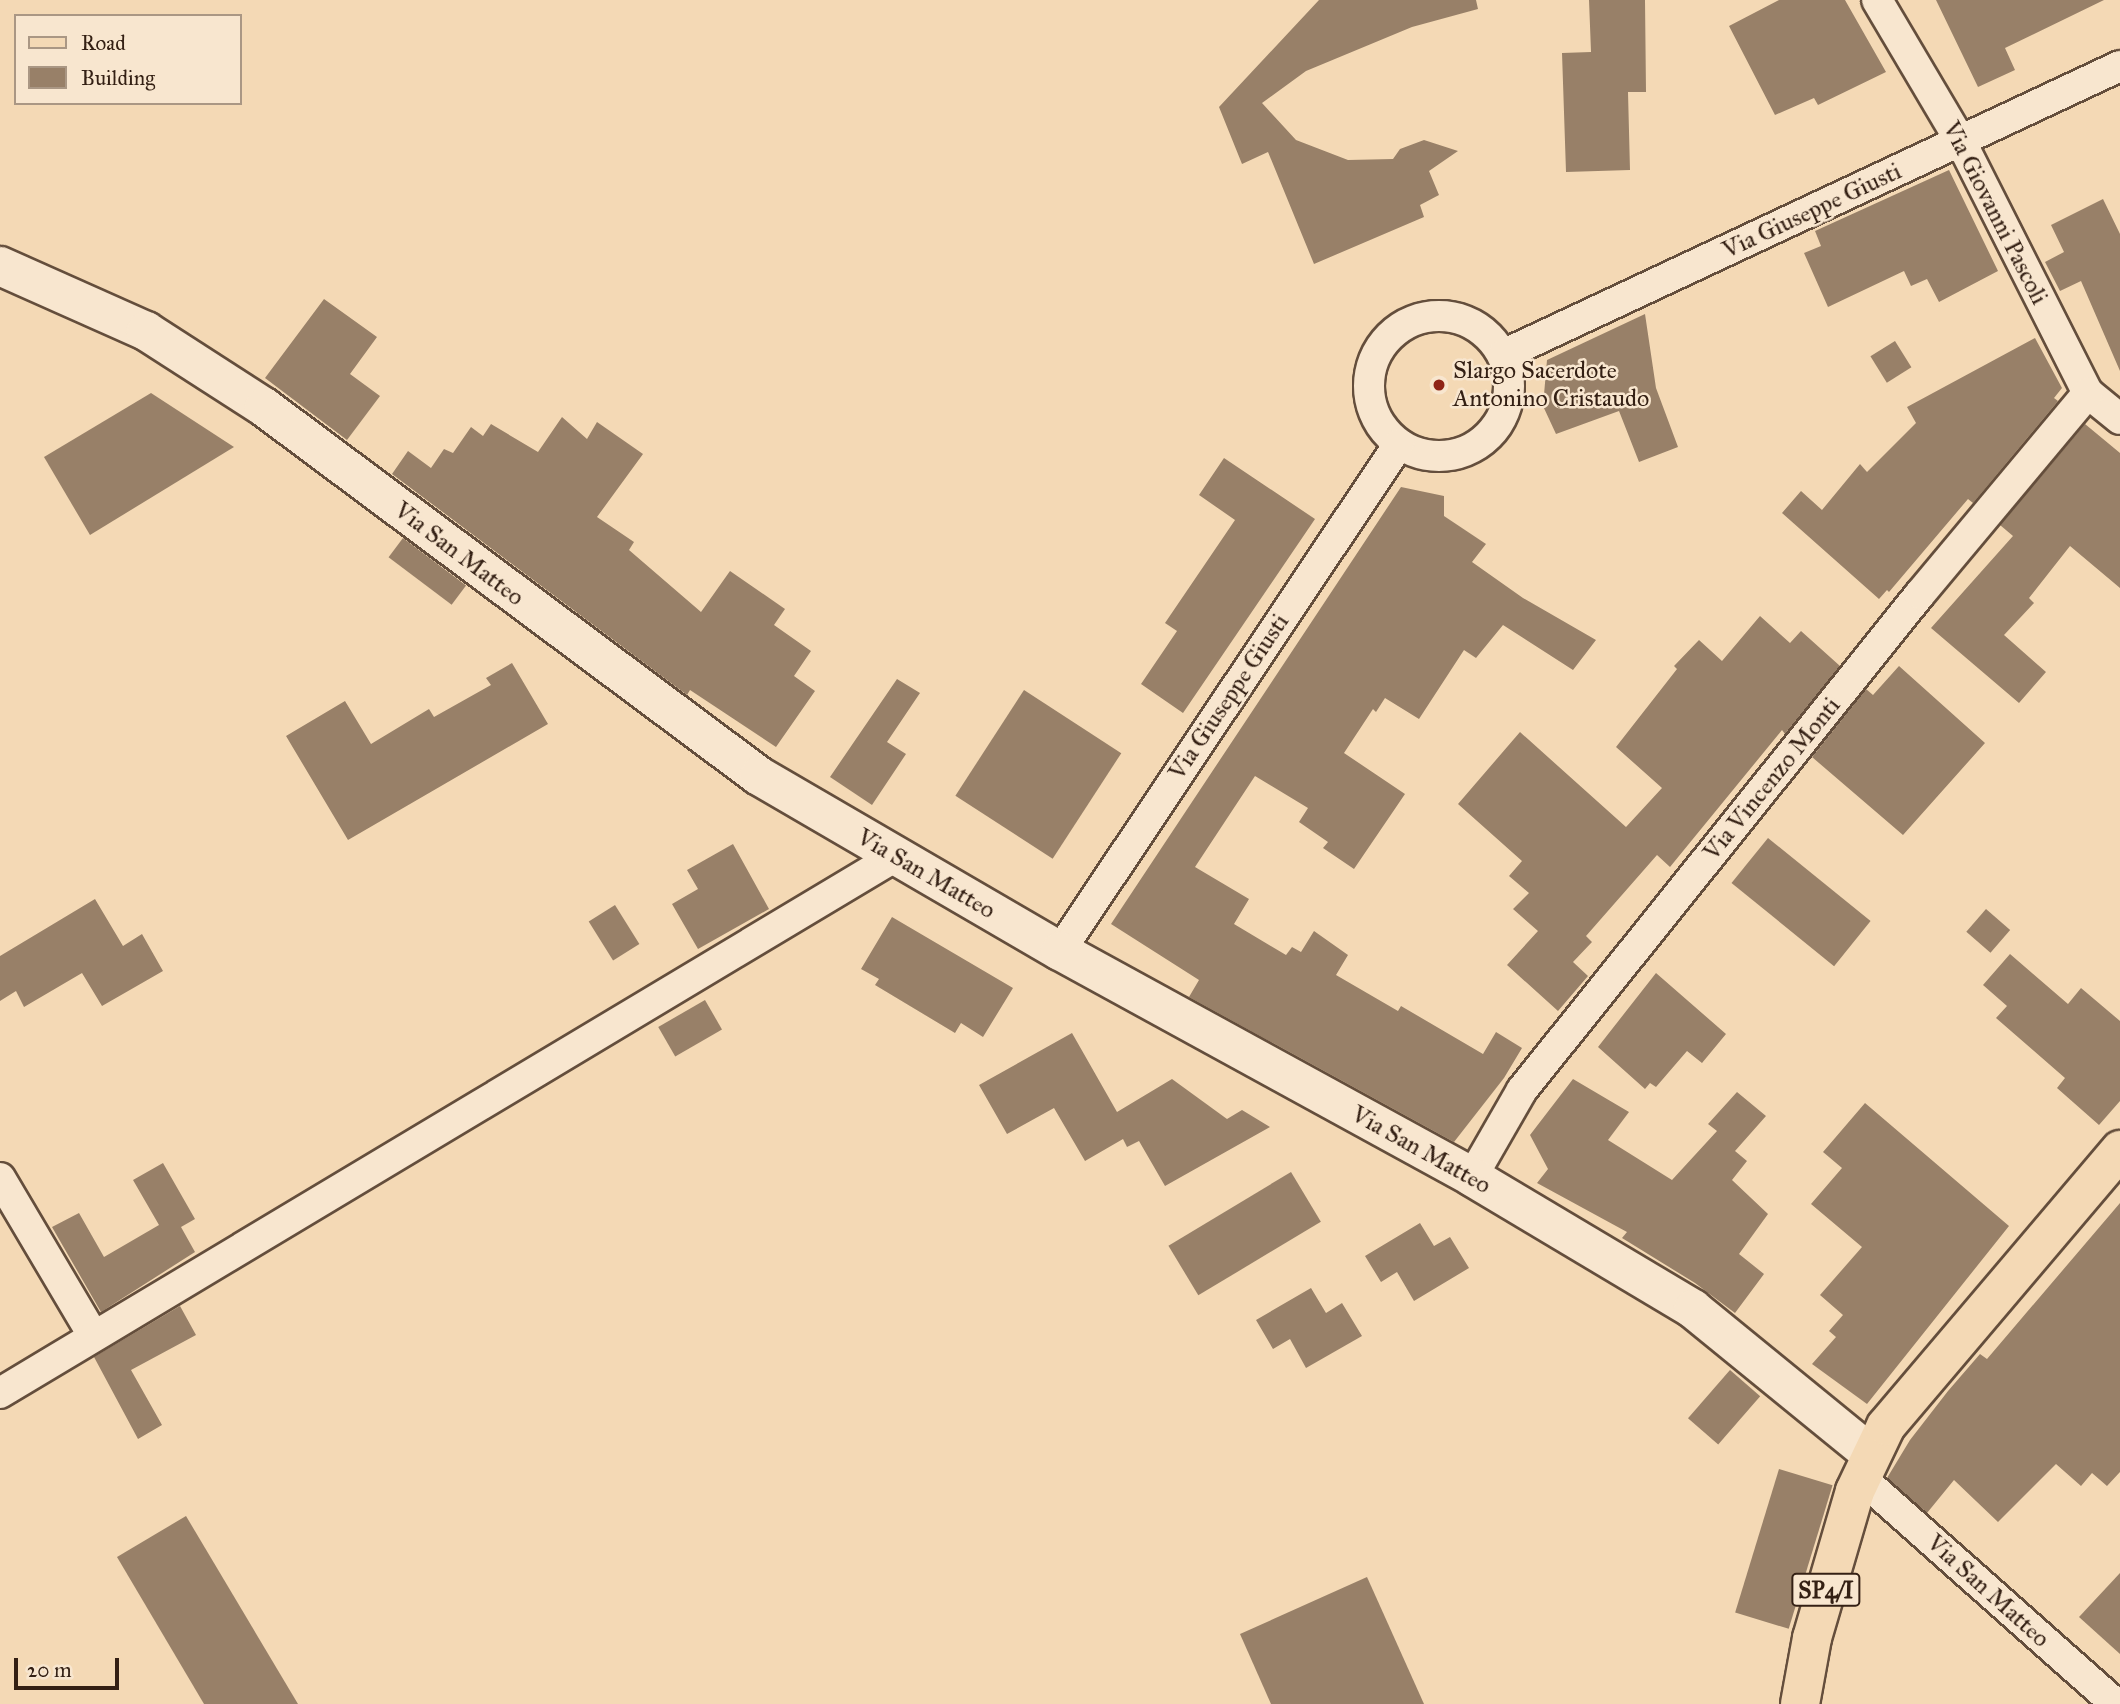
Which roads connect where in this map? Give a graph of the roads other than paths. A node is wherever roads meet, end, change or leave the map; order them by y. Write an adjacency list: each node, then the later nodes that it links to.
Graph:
1 (1877, 0): 3 (street, Via Giovanni Pascoli)
2 (2120, 66): 3 (street, Via Giuseppe Giusti)
3 (1961, 142): 5 (street, Via Giuseppe Giusti); 6 (street, Via Giovanni Pascoli)
4 (0, 266): 9 (street, Via San Matteo)
5 (1503, 355): 8 (street); 8 (street)
6 (2088, 393): 7 (street, Via Giovanni Pascoli); 12 (street, Via Vincenzo Monti)
7 (2120, 419)
8 (1399, 444): 10 (street, Via Giuseppe Giusti)
9 (894, 857): 10 (street, Via San Matteo); 14 (street)
10 (1060, 951): 12 (street, Via San Matteo)
11 (2120, 1150): 16 (main road)
12 (1472, 1177): 16 (street, Via San Matteo)
13 (0, 1178): 14 (street)
14 (93, 1335): 15 (street)
15 (0, 1393)
16 (1866, 1465): 17 (main road, SP4/I); 18 (street, Via San Matteo)
17 (1800, 1704)
18 (2116, 1704)

